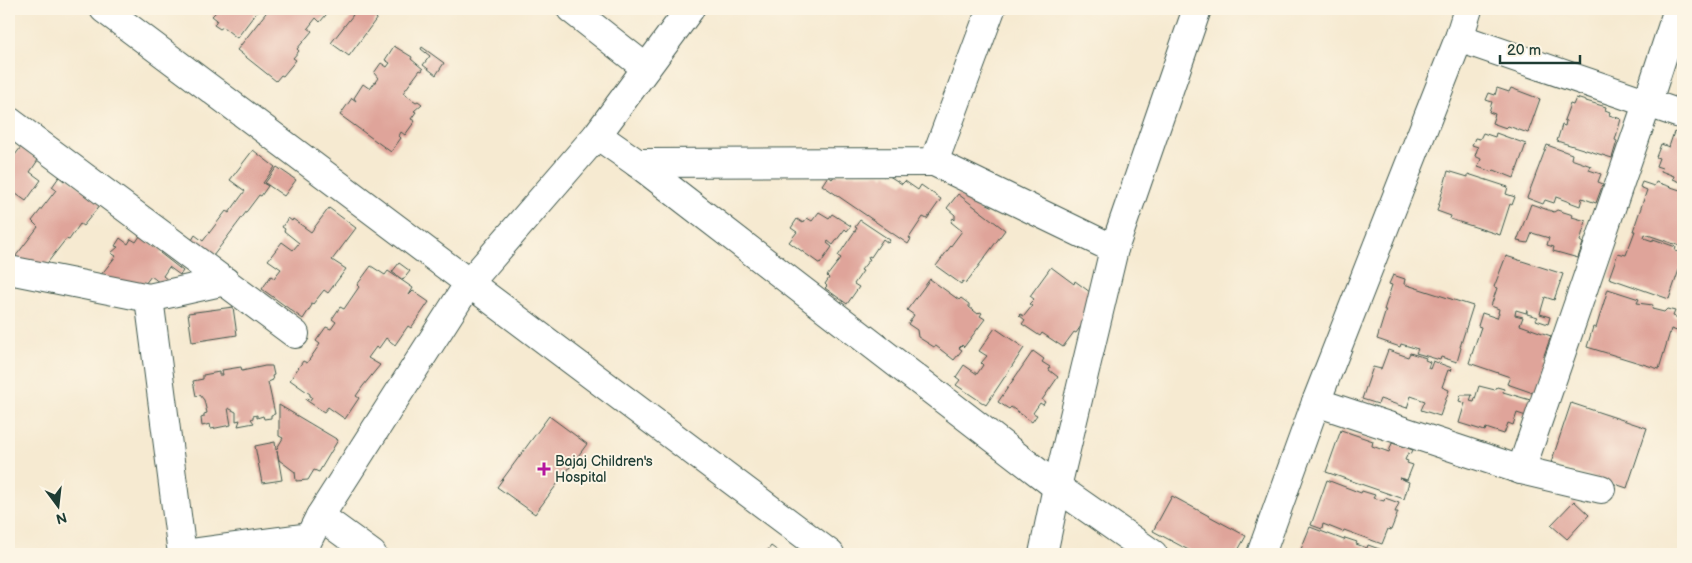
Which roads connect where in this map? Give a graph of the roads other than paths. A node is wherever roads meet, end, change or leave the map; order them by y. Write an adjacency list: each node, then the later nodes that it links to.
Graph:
1 (104, 9): 19 (street)
2 (571, 9): 9 (street)
3 (690, 9): 9 (street)
4 (991, 9): 14 (street)
5 (1197, 9): 16 (street)
6 (1468, 9): 8 (street)
7 (1678, 9): 10 (street)
8 (1459, 38): 10 (street); 22 (street)
9 (646, 68): 13 (street)
10 (1647, 104): 11 (street); 23 (street)
11 (1683, 115)
12 (9, 121): 18 (street)
13 (597, 135): 15 (street); 19 (street)
14 (934, 162): 15 (street); 16 (street)
15 (636, 163): 24 (street)
16 (1114, 249): 24 (street)
17 (9, 270): 20 (street)
18 (225, 281): 20 (street); 21 (street)
19 (469, 283): 26 (street); 27 (street)
20 (149, 298): 28 (street)
21 (295, 334)
22 (1316, 402): 23 (street); 32 (street)
23 (1522, 470): 25 (street)
24 (1057, 487): 30 (street); 31 (street)
25 (1601, 489)
26 (310, 536): 28 (street); 29 (street)
27 (820, 551)
28 (182, 554)
29 (372, 554)
30 (1043, 554)
31 (1153, 554)
32 (1261, 554)

